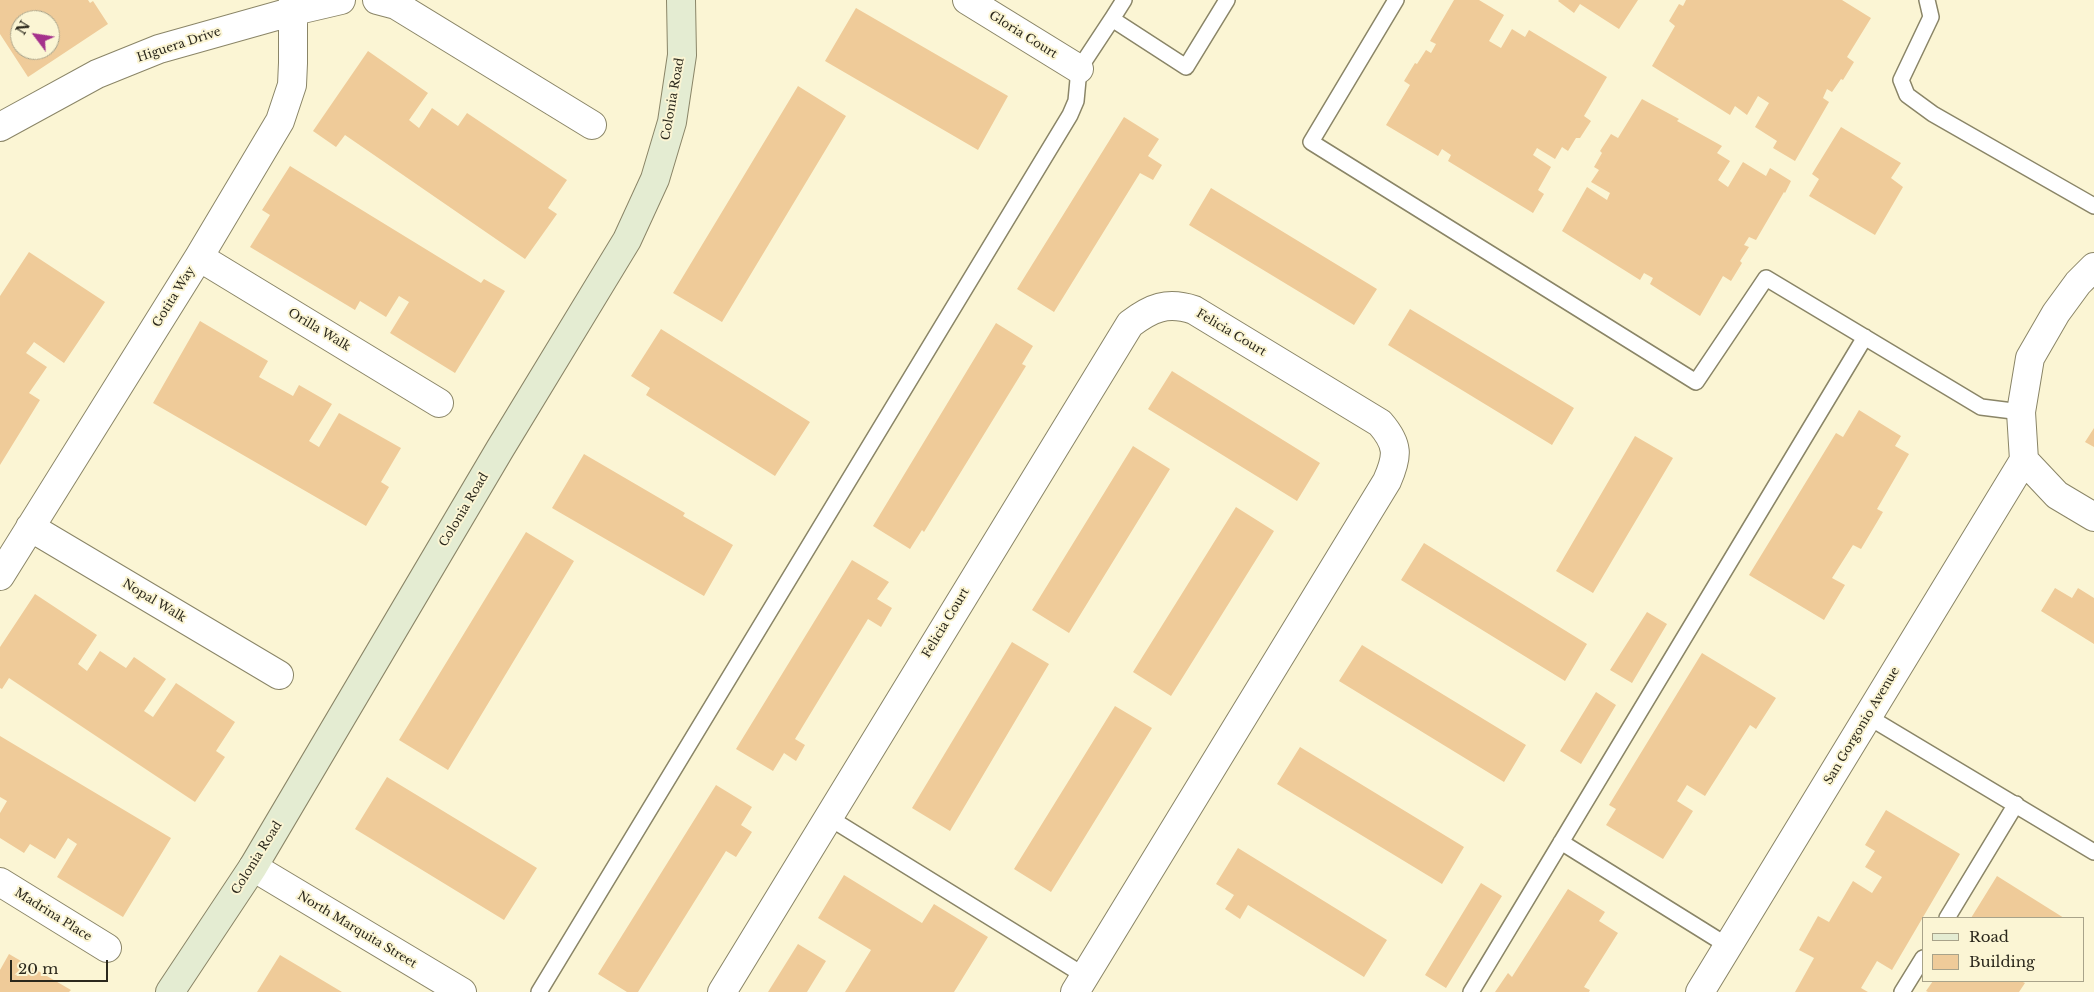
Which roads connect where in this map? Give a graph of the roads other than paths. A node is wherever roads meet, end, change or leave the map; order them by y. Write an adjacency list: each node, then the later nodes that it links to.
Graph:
1 (341, 0): 9 (street, Higuera Drive)
2 (377, 0): 13 (street)
3 (681, 0): 31 (street, Colonia Road)
4 (967, 0): 10 (street, Gloria Court)
5 (1124, 0): 11 (lane)
6 (1227, 0): 11 (lane)
7 (1396, 0): 18 (lane)
8 (1927, 0): 15 (lane)
9 (293, 5): 14 (street, Higuera Drive); 16 (street, Gotita Way)
10 (995, 7): 12 (street, Gloria Court)
11 (1112, 18): 12 (lane)
12 (1079, 69): 40 (lane)
13 (592, 125)
14 (0, 126)
15 (2094, 206)
16 (199, 257): 19 (street, Orilla Walk); 23 (street, Gotita Way)
17 (2094, 267): 20 (street)
18 (1865, 337): 20 (lane); 29 (lane)
19 (439, 403)
20 (2021, 412): 21 (street)
21 (2024, 460): 22 (street); 26 (street, San Gorgonio Avenue)
22 (2094, 517)
23 (30, 527): 24 (street, Gotita Way); 25 (street, Nopal Walk)
24 (0, 576)
25 (279, 675)
26 (1867, 716): 27 (lane); 34 (street, San Gorgonio Avenue)
27 (2016, 804): 30 (lane); 33 (lane)
28 (828, 817): 37 (lane); 37 (street, Felicia Court); 41 (street, Felicia Court)
29 (1561, 842): 34 (lane); 42 (lane)
30 (2094, 852)
31 (253, 867): 38 (street, Colonia Road); 39 (street, North Marquita Street)
32 (0, 882): 35 (street, Madrina Place)
33 (1948, 917)
34 (1728, 946): 43 (street, San Gorgonio Avenue)
35 (106, 948)
36 (1922, 960): 44 (lane)
37 (1080, 984)
38 (170, 992)
39 (462, 992)
40 (539, 992)
41 (722, 992)
42 (1471, 992)
43 (1700, 992)
44 (1902, 992)

